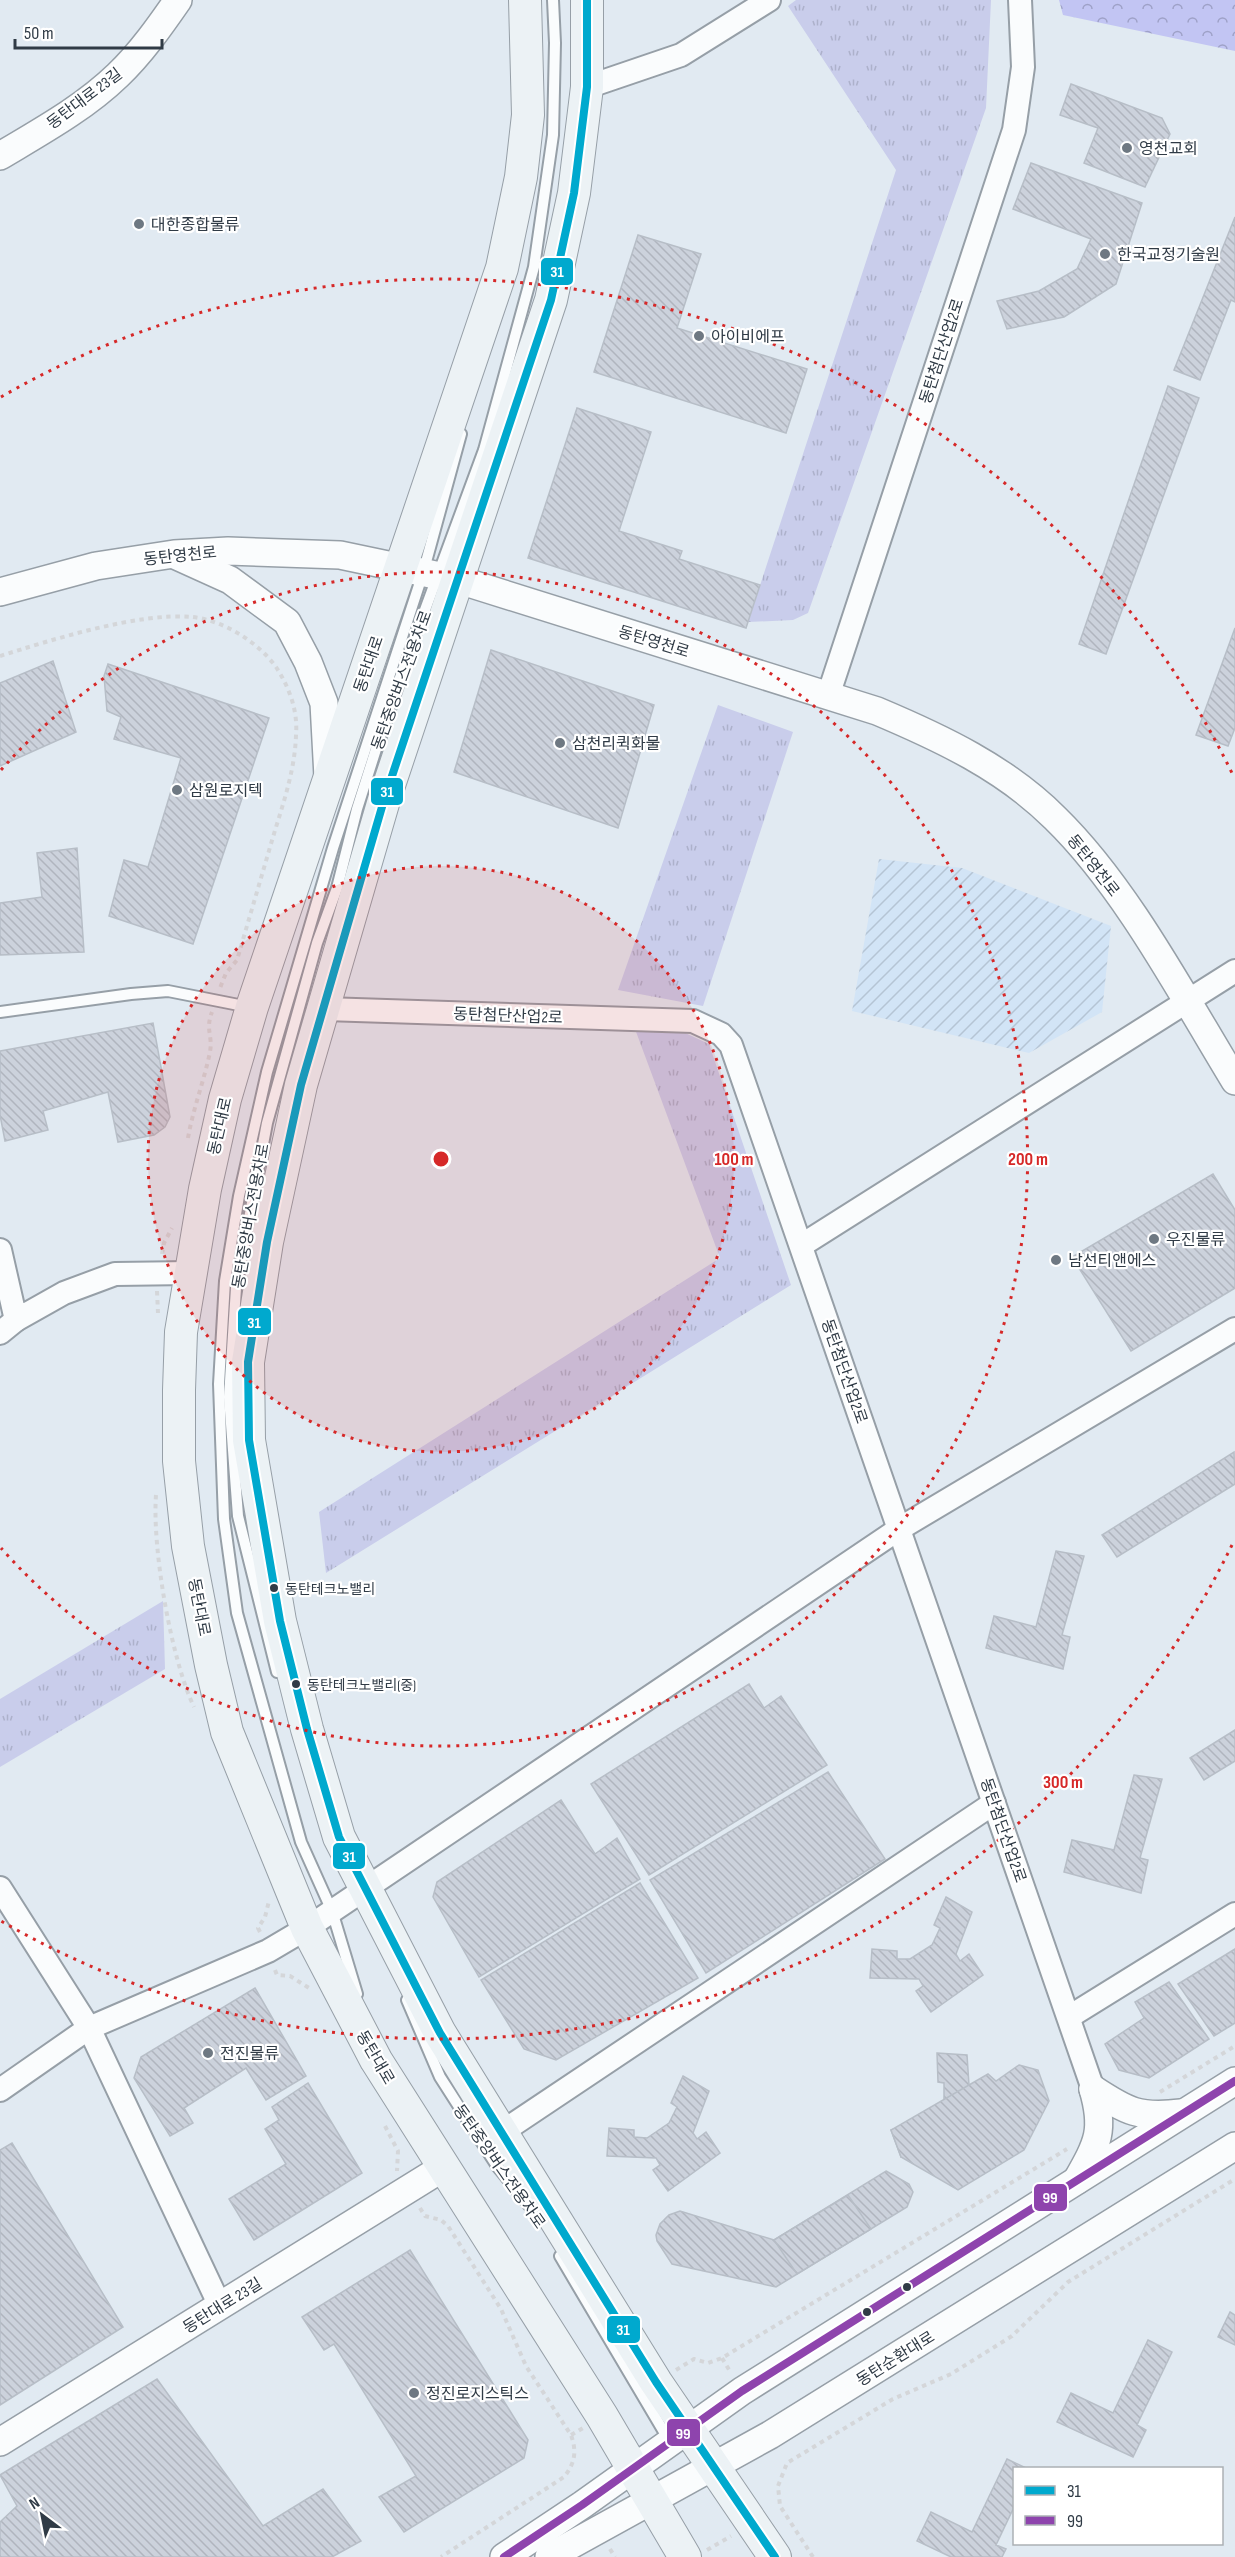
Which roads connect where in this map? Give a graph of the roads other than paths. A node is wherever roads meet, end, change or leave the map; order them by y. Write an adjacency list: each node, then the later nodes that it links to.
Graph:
1 (178, 0): 8 (street, 동탄대로 23길)
2 (553, 0): 12 (lane, 동탄중앙버스전용차로)
3 (587, 0): 7 (main road, 동탄대로)
4 (769, 0): 7 (street)
5 (1020, 0): 15 (street, 동탄첨단산업2로)
6 (532, 12): 9 (lane); 12 (main road)
7 (587, 87): 12 (main road, 동탄대로)
8 (0, 156)
9 (477, 380)
10 (464, 425): 12 (lane)
11 (174, 554): 12 (street, 동탄영천로); 13 (street, 동탄영천로); 16 (street)
12 (430, 574): 15 (street, 동탄영천로); 16 (main road, 동탄대로); 21 (main road, 동탄대로); 30 (lane, 동탄중앙버스전용차로); 36 (lane)
13 (6, 587): 14 (street)
14 (0, 611)
15 (828, 696): 19 (street, 동탄영천로)
16 (328, 781): 20 (main road, 동탄대로)
17 (1235, 971): 19 (street)
18 (1235, 985): 19 (street)
19 (1186, 1003): 23 (street, 동탄영천로); 24 (street)
20 (252, 1007): 22 (lane); 26 (main road, 동탄대로)
21 (325, 1009): 24 (street, 동탄첨단산업2로); 34 (main road, 동탄대로)
22 (0, 1012)
23 (1235, 1081)
24 (802, 1245): 29 (street, 동탄첨단산업2로)
25 (0, 1250): 27 (street)
26 (190, 1273): 27 (street); 36 (main road, 동탄대로)
27 (8, 1326)
28 (1235, 1329): 29 (street)
29 (899, 1529): 32 (street, 동탄첨단산업2로); 34 (street)
30 (281, 1686)
31 (314, 1793): 34 (lane)
32 (994, 1803): 39 (street, 동탄첨단산업2로); 45 (street)
33 (0, 1888): 40 (street)
34 (362, 1901): 36 (street); 37 (lane); 45 (main road, 동탄대로)
35 (1235, 1914): 39 (street)
36 (319, 1920): 40 (street); 47 (main road, 동탄대로)
37 (386, 1954)
38 (403, 1992): 49 (lane, 동탄중앙버스전용차로)
39 (1069, 2017): 42 (street, 동탄첨단산업2로)
40 (89, 2028): 43 (street); 51 (street)
41 (1235, 2081): 44 (street)
42 (1093, 2089): 44 (street); 48 (street)
43 (0, 2090)
44 (1185, 2112): 48 (street)
45 (502, 2132): 52 (main road, 동탄대로)
46 (1235, 2146): 54 (street, 동탄순환대로)
47 (444, 2167): 51 (street, 동탄대로 23길); 55 (main road, 동탄대로)
48 (1077, 2180): 52 (street)
49 (542, 2226)
50 (554, 2245): 52 (lane, 동탄중앙버스전용차로)
51 (220, 2306): 53 (street, 동탄대로 23길)
52 (679, 2435): 54 (main road, 동탄대로); 55 (street)
53 (0, 2442)
54 (714, 2465): 56 (street, 동탄순환대로); 60 (main road, 동탄대로)
55 (633, 2469): 56 (main road, 동탄대로); 57 (street)
56 (651, 2499): 58 (street, 동탄순환대로); 59 (main road, 동탄대로)
57 (504, 2557)
58 (549, 2557)
59 (685, 2557)
60 (775, 2557)

